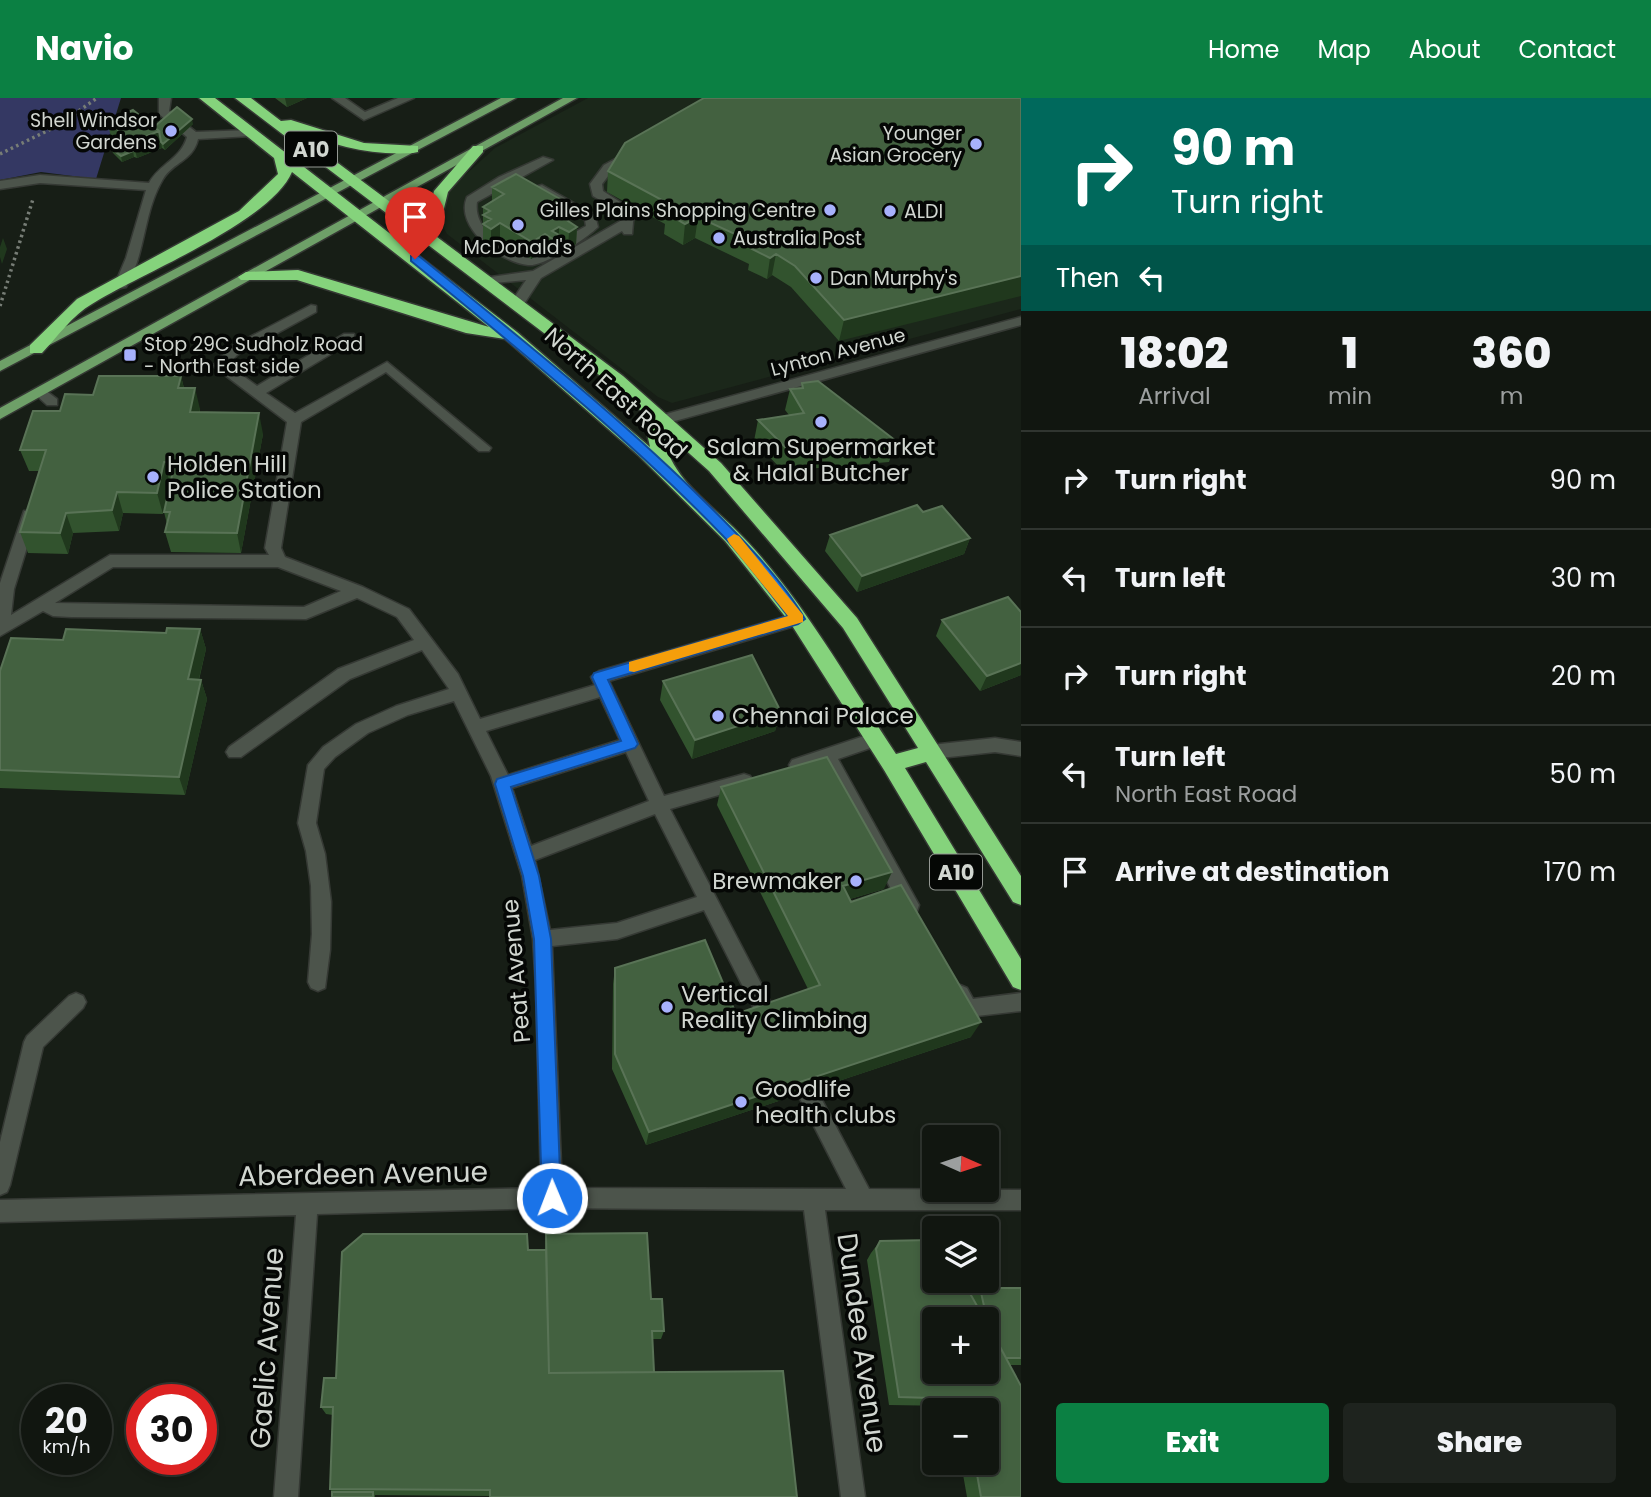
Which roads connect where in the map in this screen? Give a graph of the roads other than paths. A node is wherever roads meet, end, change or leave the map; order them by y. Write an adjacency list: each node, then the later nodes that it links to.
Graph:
1 (165, 98): 10 (street)
2 (206, 98): 9 (highway, North East Road / A10)
3 (242, 98): 8 (highway, North East Road / A10)
4 (338, 98): 5 (street)
5 (408, 98)
6 (510, 98): 11 (main road)
7 (571, 98): 12 (main road)
8 (268, 117): 11 (highway); 16 (highway, North East Road / A10)
9 (251, 133): 10 (street); 14 (highway, North East Road / A10)
10 (193, 136): 19 (street)
11 (413, 149): 16 (main road)
12 (478, 149): 21 (main road); 24 (highway)
13 (640, 149): 25 (street)
14 (279, 155): 20 (highway, North East Road / A10); 28 (highway)
15 (547, 160): 17 (street)
16 (354, 181): 20 (main road); 21 (highway, North East Road / A10)
17 (522, 184): 22 (street); 22 (street); 22 (street)
18 (0, 186): 19 (street)
19 (153, 187): 28 (street)
20 (330, 194): 23 (highway, North East Road / A10); 34 (main road)
21 (382, 202): 23 (main road); 24 (highway, North East Road / A10)
22 (583, 215)
23 (358, 216): 26 (main road); 32 (highway, North East Road / A10)
24 (430, 237): 27 (highway, North East Road / A10)
25 (536, 275): 27 (street); 29 (street)
26 (246, 277): 32 (highway); 37 (main road)
27 (489, 281): 29 (highway, North East Road / A10)
28 (121, 284): 34 (highway)
29 (517, 304): 38 (highway, North East Road / A10)
30 (311, 309): 36 (street)
31 (1019, 323): 38 (street, Lynton Avenue)
32 (511, 336): 41 (highway, North East Road / A10)
33 (349, 337): 36 (street)
34 (36, 349): 35 (main road)
35 (0, 367)
36 (256, 393): 39 (street)
37 (0, 414)
38 (664, 419): 41 (highway); 57 (highway, North East Road / A10)
39 (294, 420): 40 (street); 43 (street)
40 (484, 447)
41 (670, 475): 47 (highway, North East Road / A10)
42 (33, 500): 44 (street)
43 (279, 561): 45 (street, Peat Avenue); 46 (street)
44 (3, 589): 48 (street)
45 (357, 591): 46 (street); 49 (street, Peat Avenue)
46 (43, 603): 48 (street)
47 (798, 619): 50 (street); 53 (highway, North East Road / A10)
48 (5, 627)
49 (425, 642): 51 (street, Peat Avenue); 56 (street)
50 (604, 689): 52 (street); 54 (street)
51 (459, 693): 52 (street, Peat Avenue); 69 (street)
52 (476, 727): 60 (street, Peat Avenue)
53 (876, 739): 58 (street); 59 (highway, North East Road / A10)
54 (630, 744): 60 (street); 61 (street)
55 (1021, 749): 57 (street)
56 (235, 752)
57 (932, 752): 59 (highway); 63 (highway, North East Road / A10)
58 (828, 756): 61 (street); 65 (street)
59 (891, 764): 68 (highway, North East Road / A10)
60 (502, 784): 62 (street, Peat Avenue)
61 (659, 805): 62 (street); 64 (street)
62 (524, 856): 66 (street, Peat Avenue)
63 (1021, 895)
64 (708, 901): 66 (street); 75 (street)
65 (922, 926)
66 (542, 939): 73 (street, Peat Avenue)
67 (948, 973): 71 (street)
68 (1021, 980)
69 (318, 982)
70 (76, 1002): 72 (street)
71 (1021, 1002)
72 (0, 1185)
73 (552, 1198): 74 (street, Aberdeen Avenue); 77 (street, Aberdeen Avenue)
74 (813, 1198): 75 (street, Aberdeen Avenue); 80 (street, Dundee Avenue)
75 (862, 1198): 76 (street, Aberdeen Avenue)
76 (1021, 1200)
77 (307, 1203): 78 (street, Aberdeen Avenue); 79 (street, Gaelic Avenue)
78 (0, 1211)
79 (286, 1497)
80 (853, 1497)

